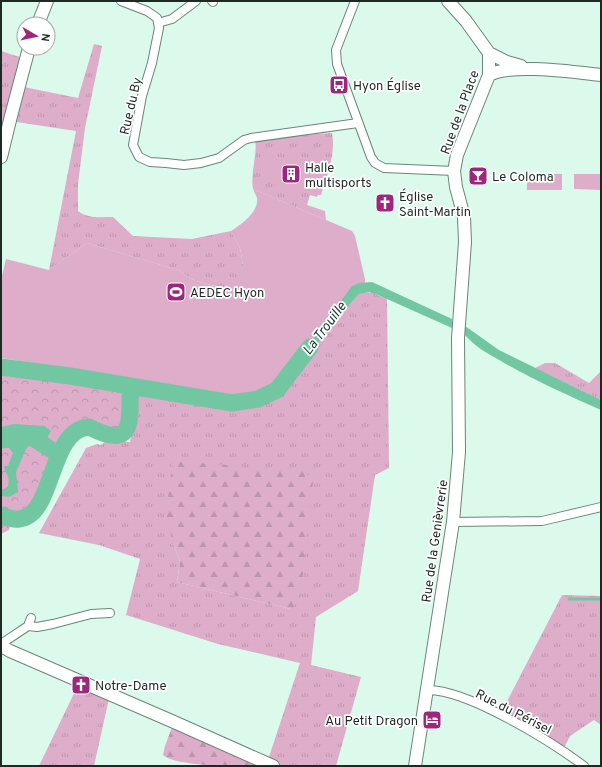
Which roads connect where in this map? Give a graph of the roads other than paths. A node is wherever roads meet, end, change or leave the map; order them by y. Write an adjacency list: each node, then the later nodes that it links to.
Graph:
1 (47, 1): 6 (street)
2 (121, 1): 7 (street)
3 (196, 1): 7 (street)
4 (355, 1): 13 (street)
5 (448, 1): 8 (street)
6 (41, 16)
7 (158, 23): 13 (street, Rue du By)
8 (489, 53): 10 (street); 11 (street, Rue de la Place)
9 (27, 56): 14 (street)
10 (533, 69): 11 (street); 12 (street)
11 (489, 74): 15 (street, Rue de la Place)
12 (601, 75)
13 (358, 123): 15 (street)
14 (2, 154)
15 (454, 170): 16 (street, Rue de la Place)
16 (460, 318): 18 (street, Rue de la Genièvrerie)
17 (601, 507): 18 (street)
18 (453, 522): 21 (street, Rue de la Genièvrerie)
19 (110, 613): 20 (street)
20 (1, 645): 22 (street)
21 (427, 690): 23 (street, Rue de la Genièvrerie); 24 (street, Rue du Périsel)
22 (273, 766)
23 (415, 766)
24 (584, 766)

